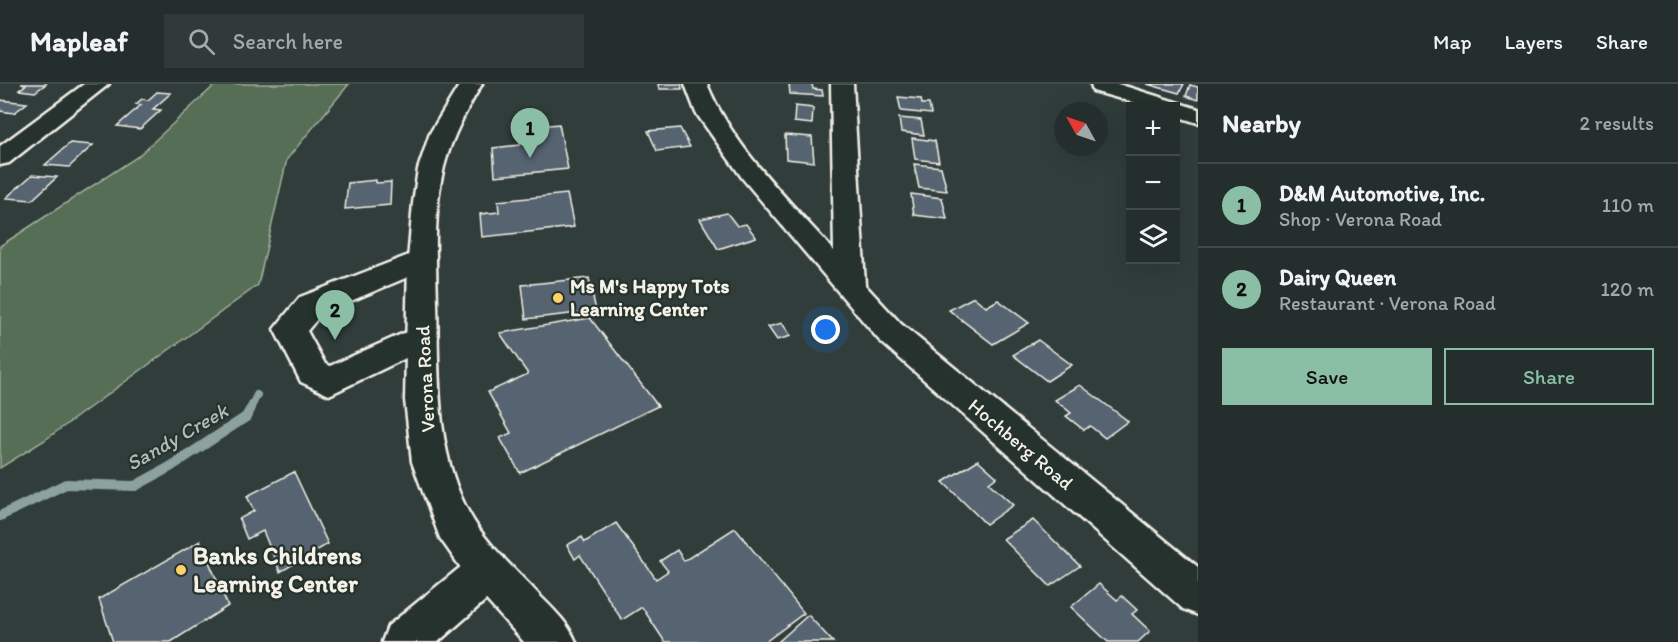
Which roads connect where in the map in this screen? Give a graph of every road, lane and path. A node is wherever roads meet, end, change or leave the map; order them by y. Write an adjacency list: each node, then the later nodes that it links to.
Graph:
1 (98, 84): 10 (street)
2 (471, 84): 12 (street, Verona Road)
3 (696, 84): 13 (street, Hochberg Road)
4 (842, 84): 13 (street)
5 (1101, 85): 6 (street)
6 (1155, 102)
7 (1180, 110): 8 (street)
8 (1198, 116)
9 (0, 135): 10 (street)
10 (28, 138): 11 (street)
11 (0, 158)
12 (422, 260): 14 (street, Verona Road); 14 (street)
13 (850, 288): 16 (street, Hochberg Road)
14 (422, 336): 15 (street, Verona Road)
15 (488, 571): 17 (street); 18 (street, Verona Road)
16 (1198, 594)
17 (404, 642)
18 (554, 642)

